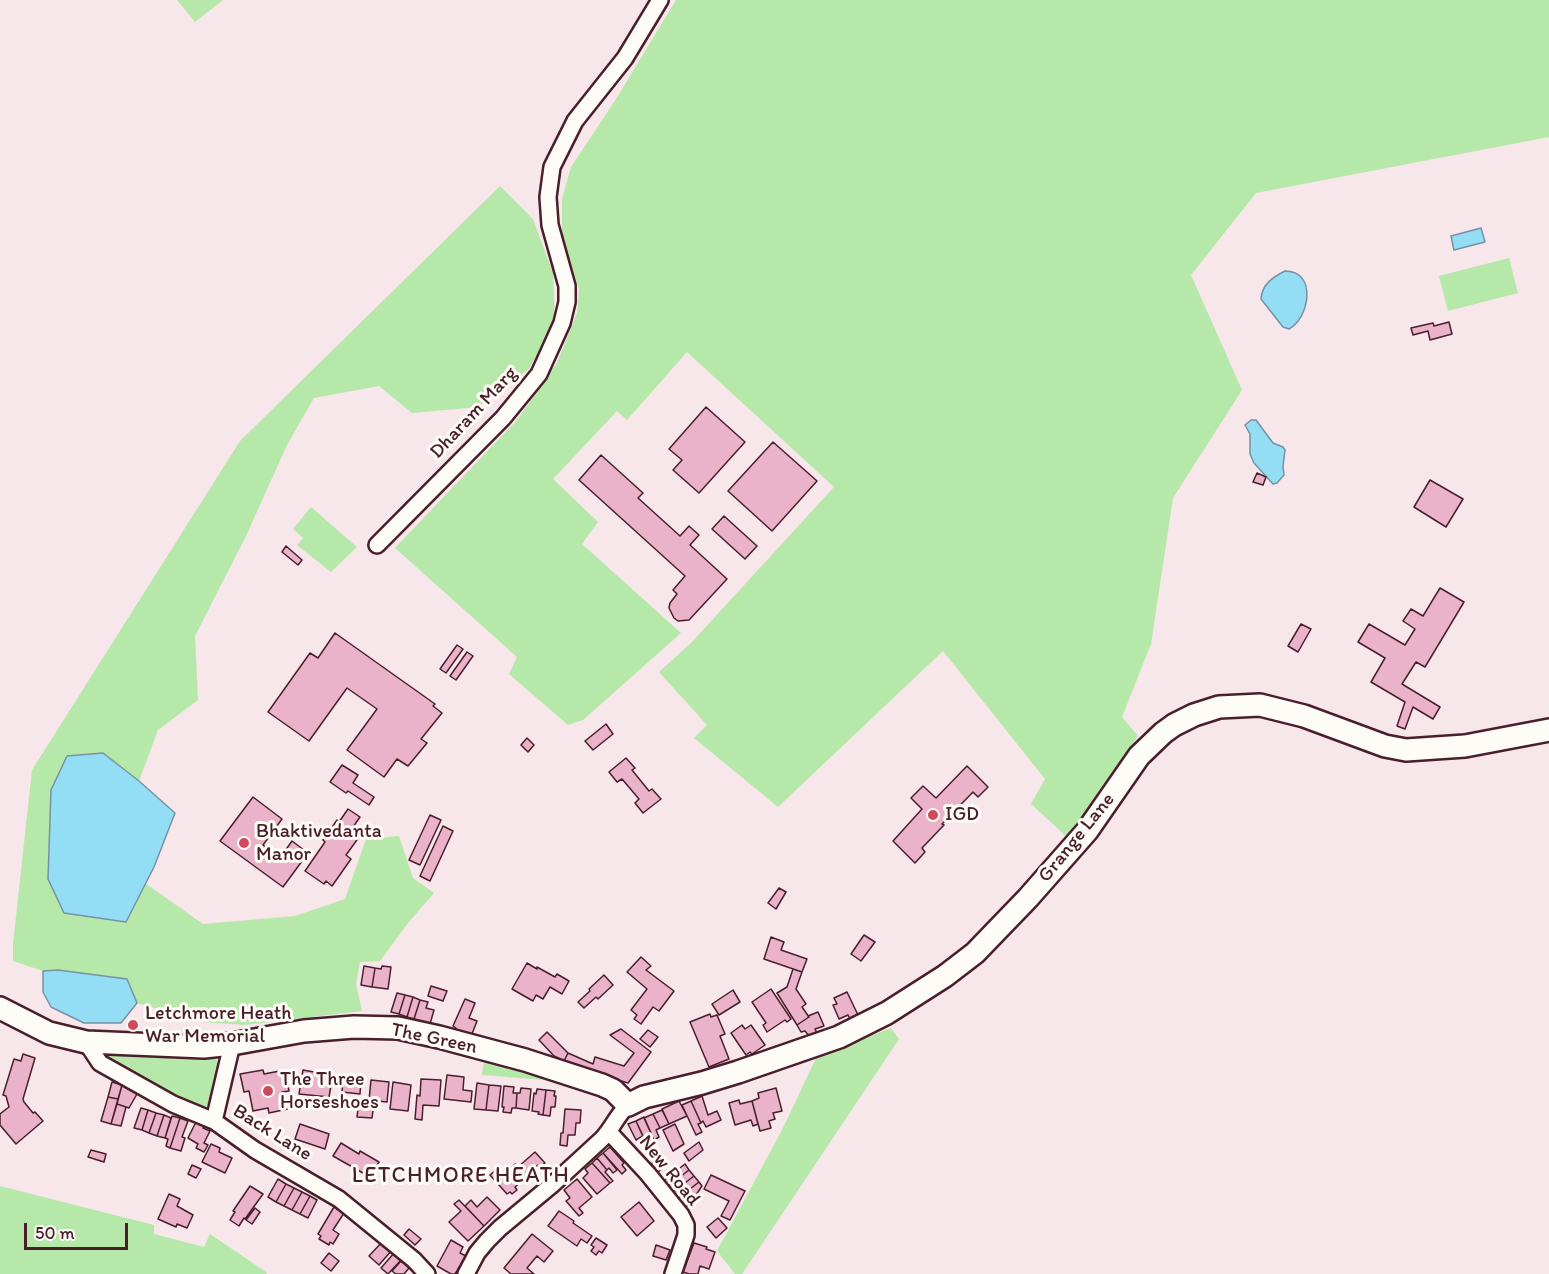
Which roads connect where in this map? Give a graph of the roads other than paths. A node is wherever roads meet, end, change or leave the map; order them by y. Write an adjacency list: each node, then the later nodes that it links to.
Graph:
1 (660, 0): 2 (street, Dharam Marg)
2 (376, 545)
3 (1549, 730): 7 (street, Grange Lane)
4 (0, 1008): 5 (street, The Green)
5 (86, 1042): 6 (street, The Green); 8 (street, Back Lane)
6 (232, 1044): 7 (street, The Green); 8 (street)
7 (627, 1105): 9 (street)
8 (214, 1121): 10 (street, Back Lane)
9 (609, 1132): 11 (street); 12 (street, New Road)
10 (428, 1274)
11 (466, 1274)
12 (673, 1274)

